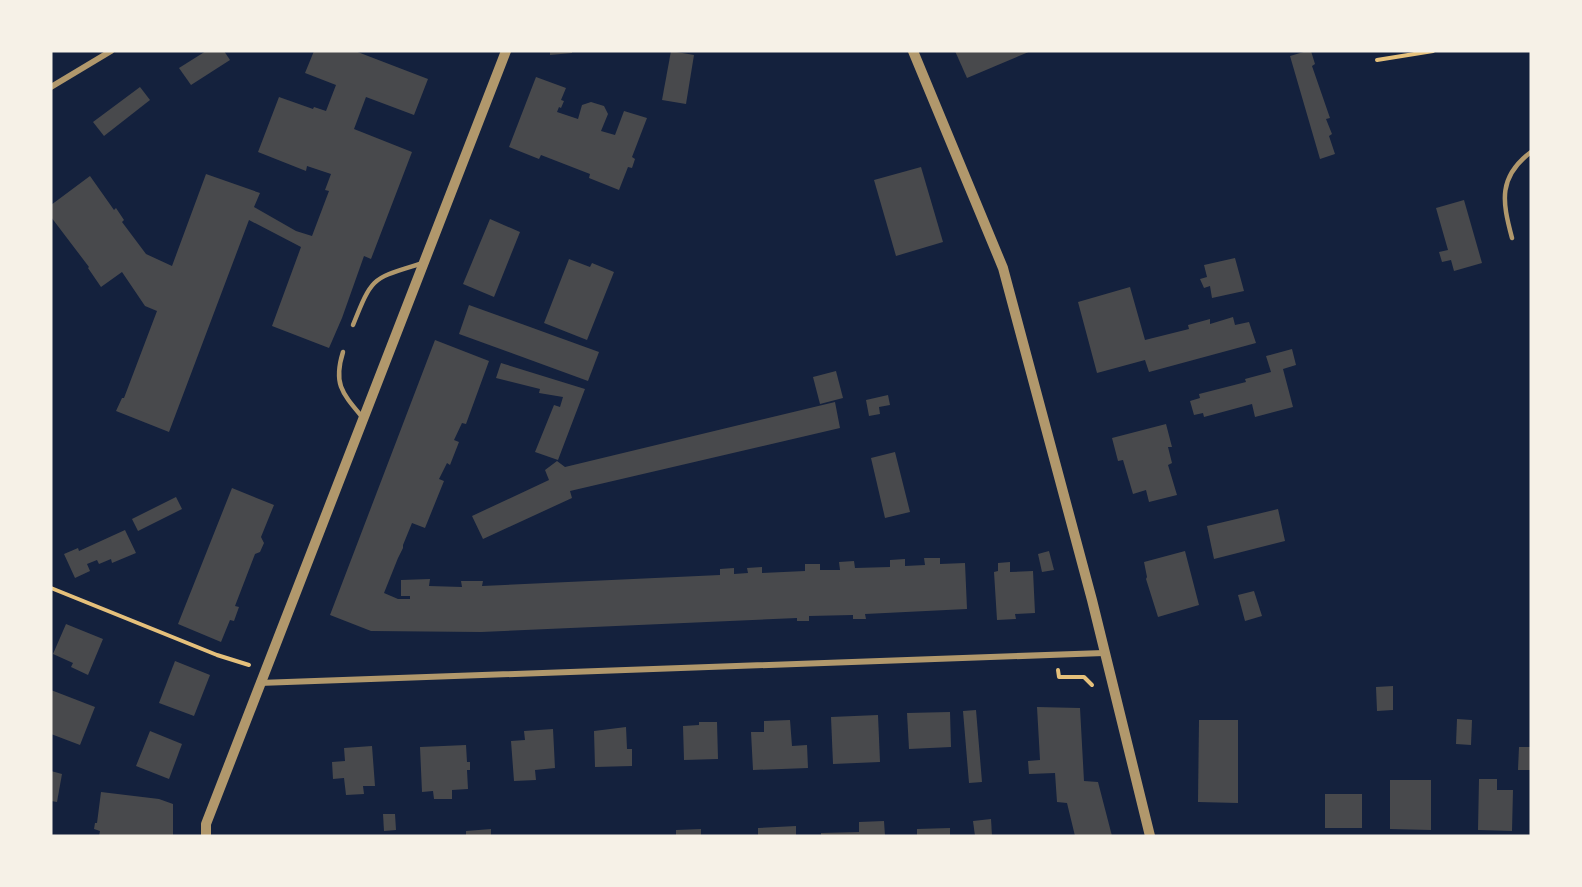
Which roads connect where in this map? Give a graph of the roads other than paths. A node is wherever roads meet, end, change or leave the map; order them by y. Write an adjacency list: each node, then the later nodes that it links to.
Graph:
1 (111, 51): 4 (street)
2 (506, 51): 7 (street)
3 (913, 51): 11 (street)
4 (51, 87)
5 (1531, 152): 6 (lane)
6 (1512, 237)
7 (423, 263): 8 (lane); 10 (street)
8 (353, 325)
9 (343, 352): 10 (lane)
10 (363, 418): 12 (street)
11 (1104, 653): 12 (street); 14 (street)
12 (259, 683): 13 (street)
13 (206, 836)
14 (1150, 836)

